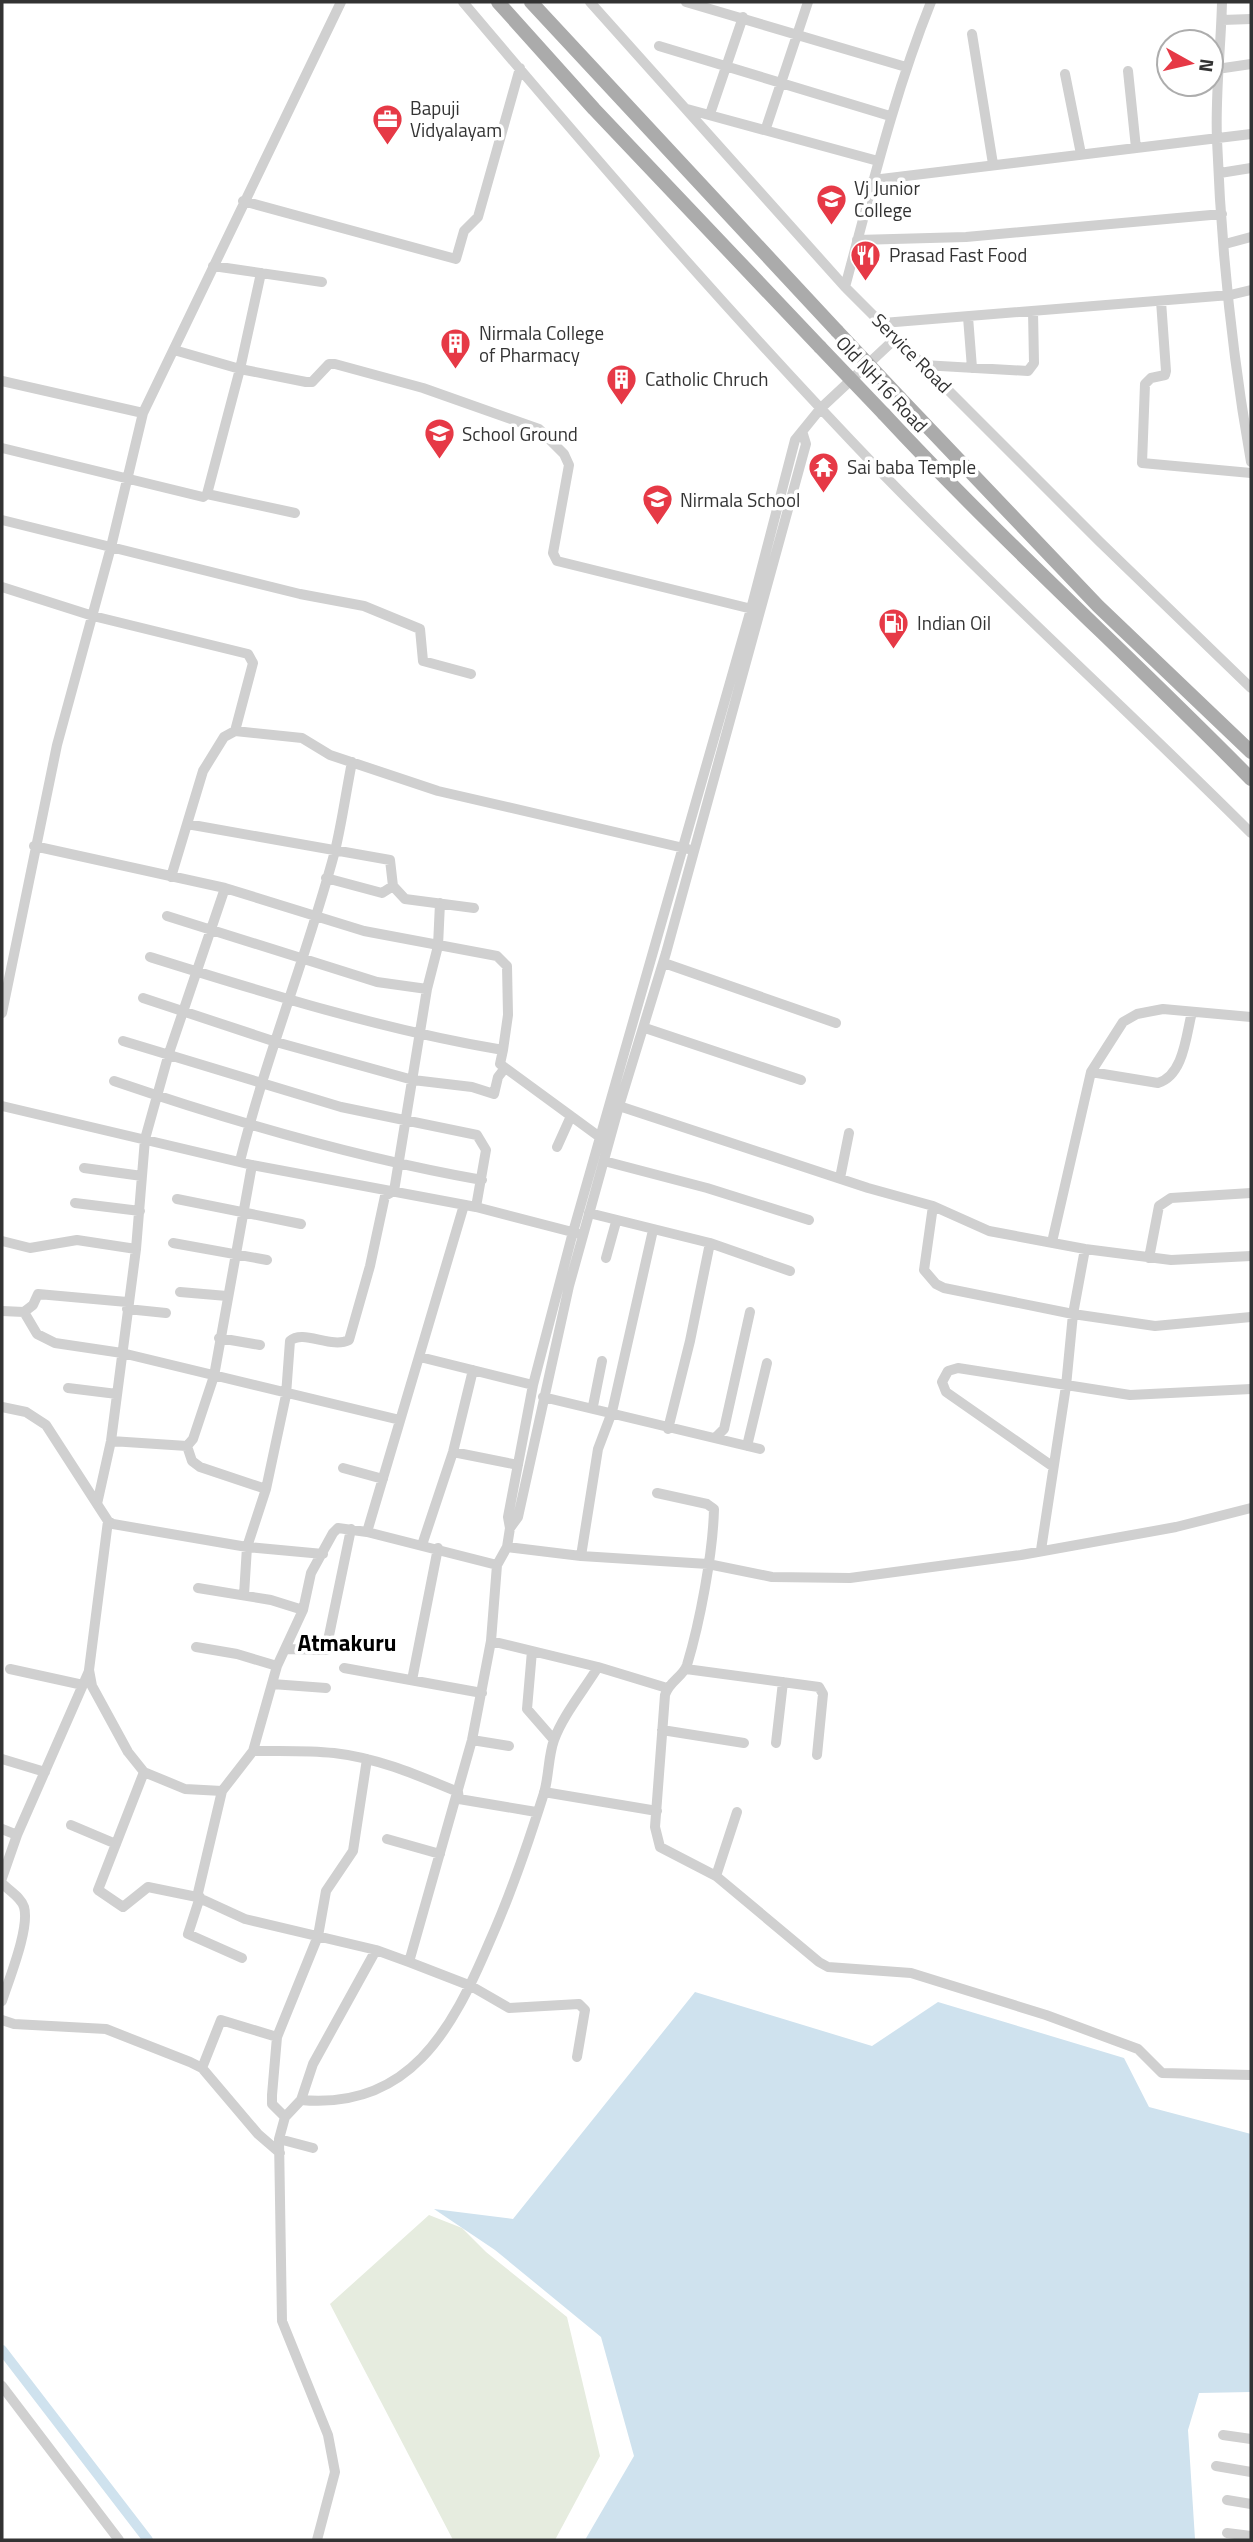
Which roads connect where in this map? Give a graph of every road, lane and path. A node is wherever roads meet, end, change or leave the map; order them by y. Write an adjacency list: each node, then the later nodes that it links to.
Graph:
1 (341, 2): 39 (street)
2 (463, 2): 20 (street)
3 (498, 2): 80 (main road, Old NH16 Road, bridge)
4 (531, 2): 78 (main road, Old NH16 Road, bridge)
5 (590, 2): 26 (street, Service Road)
6 (686, 2): 10 (street)
7 (808, 2): 14 (street)
8 (931, 2): 19 (street)
9 (1222, 2): 12 (street)
10 (743, 17): 14 (street); 18 (street)
11 (1251, 19): 12 (street)
12 (1222, 20): 13 (street)
13 (1221, 28)
14 (799, 34): 19 (street); 24 (street)
15 (972, 34): 35 (street)
16 (659, 46): 18 (street)
17 (1251, 64): 21 (street)
18 (726, 65): 24 (street); 27 (street)
19 (906, 67): 28 (street)
20 (520, 68): 39 (street); 61 (street)
21 (1225, 68)
22 (1128, 71): 32 (street)
23 (1065, 74): 33 (street)
24 (782, 82): 28 (street); 29 (street)
25 (1217, 98): 31 (street)
26 (687, 109): 27 (street); 47 (street, Service Road)
27 (710, 114): 29 (street)
28 (890, 116): 34 (street)
29 (766, 128): 34 (street)
30 (1251, 134): 31 (street)
31 (1217, 139): 32 (street); 37 (street)
32 (1136, 148): 33 (street)
33 (1081, 155): 35 (street)
34 (878, 161): 38 (street)
35 (993, 164): 38 (street)
36 (1251, 168): 37 (street)
37 (1220, 173): 40 (street)
38 (873, 180): 42 (street)
39 (243, 201): 44 (street)
40 (1223, 214): 42 (street); 43 (street)
41 (1251, 237): 43 (street)
42 (858, 240): 47 (street)
43 (1225, 244): 49 (street)
44 (213, 266): 45 (street); 55 (street)
45 (261, 273): 46 (street); 58 (street)
46 (321, 282)
47 (845, 287): 53 (street, Service Road)
48 (1251, 290): 49 (street)
49 (1230, 295): 50 (street); 59 (street)
50 (1161, 301): 51 (street); 66 (street)
51 (1033, 311): 52 (street); 57 (street)
52 (968, 317): 53 (street); 57 (street)
53 (883, 323): 54 (street, Service Road)
54 (895, 338): 56 (street, Service Road); 61 (street)
55 (174, 350): 58 (street); 62 (street)
56 (923, 365): 57 (street); 76 (street, Service Road)
57 (972, 368)
58 (240, 369): 68 (street); 73 (street)
59 (1246, 374): 63 (street)
60 (2, 381): 62 (street)
61 (821, 408): 73 (street); 82 (street)
62 (143, 413): 67 (street)
63 (1248, 419): 65 (street)
64 (2, 448): 67 (street)
65 (1251, 463)
66 (1251, 473)
67 (125, 479): 68 (street); 71 (street)
68 (207, 494): 69 (street)
69 (295, 513)
70 (3, 523): 71 (street)
71 (111, 547): 74 (street); 75 (street)
72 (2, 587): 74 (street)
73 (755, 610): 84 (street)
74 (93, 616): 77 (street); 83 (street)
75 (471, 674)
76 (1251, 688)
77 (235, 731): 79 (street); 81 (street)
78 (1251, 752)
79 (352, 762): 84 (street); 85 (street)
80 (1251, 779)
81 (187, 824): 85 (street); 86 (street)
82 (1251, 833)
83 (34, 846): 86 (street); 104 (street)
84 (689, 849): 98 (street); 127 (street)
85 (335, 852): 87 (street); 88 (street)
86 (171, 877): 89 (street)
87 (326, 878): 88 (street); 93 (street)
88 (393, 886): 90 (street)
89 (225, 888): 93 (street); 94 (street)
90 (440, 903): 91 (street); 95 (street)
91 (474, 908)
92 (167, 916): 94 (street)
93 (315, 916): 95 (street); 97 (street)
94 (213, 932): 97 (street); 99 (street)
95 (438, 947): 100 (street); 112 (street)
96 (150, 957): 99 (street)
97 (300, 958): 100 (street); 102 (street)
98 (664, 963): 107 (street); 108 (street)
99 (199, 972): 102 (street); 105 (street)
100 (427, 989): 109 (street)
101 (143, 998): 105 (street)
102 (289, 999): 109 (street); 111 (street)
103 (1192, 1012): 106 (street); 115 (street); 115 (street)
104 (2, 1013)
105 (185, 1013): 111 (street); 113 (street)
106 (1251, 1017)
107 (836, 1023)
108 (645, 1028): 117 (street); 122 (street)
109 (420, 1034): 112 (street); 116 (street)
110 (123, 1041): 113 (street)
111 (276, 1042): 116 (street); 119 (street)
112 (503, 1050): 114 (street)
113 (169, 1053): 119 (street); 120 (street)
114 (505, 1068): 116 (street); 123 (street)
115 (1091, 1072): 153 (street)
116 (413, 1080): 124 (street)
117 (801, 1080)
118 (114, 1081): 120 (street)
119 (260, 1082): 124 (street); 125 (street)
120 (156, 1095): 125 (street); 128 (street)
121 (2, 1106): 128 (street)
122 (619, 1106): 131 (street); 136 (street)
123 (571, 1116): 127 (street); 129 (street)
124 (406, 1121): 133 (street); 137 (street)
125 (250, 1123): 130 (street); 133 (street)
126 (849, 1133): 136 (street)
127 (601, 1138): 151 (street)
128 (145, 1139): 130 (street); 135 (street)
129 (557, 1147)
130 (240, 1161): 132 (street)
131 (604, 1161): 146 (street); 147 (street)
132 (252, 1165): 138 (street); 145 (street)
133 (398, 1165): 137 (street); 138 (street)
134 (84, 1168): 135 (street)
135 (142, 1176): 144 (street)
136 (840, 1178): 143 (street)
137 (482, 1180): 142 (street)
138 (394, 1191): 142 (street); 186 (street)
139 (1251, 1193): 161 (street)
140 (177, 1199): 145 (street)
141 (75, 1203): 144 (street)
142 (470, 1206): 151 (street); 176 (street)
143 (933, 1206): 153 (street); 171 (street)
144 (139, 1211): 157 (street)
145 (243, 1213): 149 (street); 158 (street)
146 (590, 1213): 148 (street); 151 (street)
147 (809, 1220)
148 (617, 1222): 150 (street); 160 (street)
149 (301, 1224)
150 (653, 1230): 155 (street); 190 (street)
151 (578, 1234): 181 (street); 187 (street)
152 (2, 1241): 157 (street)
153 (1052, 1242): 156 (street)
154 (173, 1243): 158 (street)
155 (710, 1243): 163 (street); 192 (street)
156 (1085, 1249): 161 (street); 171 (street)
157 (136, 1250): 166 (street)
158 (236, 1254): 162 (street); 165 (street)
159 (1251, 1256): 161 (street)
160 (606, 1258)
161 (1149, 1258)
162 (267, 1260)
163 (790, 1271)
164 (180, 1292): 165 (street)
165 (227, 1297): 173 (street)
166 (127, 1306): 168 (street); 170 (street); 175 (street)
167 (2, 1311): 168 (street)
168 (24, 1312): 175 (street)
169 (750, 1312): 193 (street)
170 (166, 1313)
171 (1073, 1314): 172 (street); 182 (street)
172 (1251, 1317)
173 (219, 1338): 174 (street); 180 (street)
174 (260, 1345)
175 (122, 1353): 180 (street); 185 (street)
176 (420, 1357): 179 (street); 191 (street)
177 (602, 1361): 188 (street)
178 (767, 1363): 196 (street)
179 (473, 1370): 181 (street); 198 (street)
180 (214, 1376): 186 (street); 195 (street)
181 (533, 1385): 199 (street)
182 (1066, 1386): 184 (street); 200 (street); 200 (street)
183 (68, 1388): 185 (street)
184 (1251, 1389)
185 (117, 1394): 194 (street)
186 (286, 1395): 191 (street); 203 (street)
187 (543, 1396): 188 (street); 208 (street)
188 (593, 1406): 190 (street)
189 (2, 1407): 205 (street)
190 (612, 1412): 192 (street); 217 (street)
191 (400, 1420): 202 (street)
192 (668, 1429): 193 (street)
193 (715, 1438): 196 (street)
194 (111, 1441): 195 (street); 205 (street)
195 (187, 1446): 203 (street)
196 (747, 1446): 197 (street)
197 (760, 1449)
198 (453, 1451): 199 (street); 211 (street)
199 (517, 1465): 208 (street)
200 (1052, 1466): 215 (street)
201 (343, 1468): 202 (street)
202 (383, 1479): 210 (street)
203 (266, 1489): 212 (street)
204 (657, 1493): 218 (street)
205 (97, 1504): 207 (street)
206 (1251, 1508): 215 (street)
207 (108, 1521): 212 (street); 232 (street)
208 (509, 1522): 213 (street)
209 (351, 1529): 210 (street); 216 (street); 225 (street)
210 (367, 1532): 211 (street)
211 (422, 1545): 214 (street)
212 (247, 1547): 216 (street); 221 (street)
213 (507, 1547): 217 (street); 219 (street)
214 (438, 1548): 219 (street); 233 (street)
215 (1041, 1550): 218 (street)
216 (323, 1554): 222 (street)
217 (581, 1556): 218 (street)
218 (708, 1564): 231 (street)
219 (497, 1565): 223 (street)
220 (198, 1588): 221 (street)
221 (244, 1595): 222 (street)
222 (303, 1610): 225 (street)
223 (491, 1641): 226 (street); 239 (street)
224 (197, 1647): 227 (street)
225 (288, 1649): 227 (street)
226 (532, 1651): 228 (street); 242 (street)
227 (277, 1666): 235 (street)
228 (598, 1667): 238 (street); 242 (street)
229 (344, 1668): 233 (street)
230 (10, 1669): 236 (street)
231 (686, 1669): 234 (street); 238 (street)
232 (89, 1670): 236 (street); 251 (street)
233 (412, 1681): 239 (street)
234 (783, 1682): 244 (street); 247 (street)
235 (272, 1684): 237 (street); 246 (street)
236 (83, 1685): 250 (street)
237 (326, 1688)
238 (667, 1688): 240 (street)
239 (482, 1693): 241 (street)
240 (662, 1730): 243 (street); 255 (street)
241 (471, 1740): 245 (street); 253 (street)
242 (554, 1740): 254 (street)
243 (744, 1743)
244 (776, 1743)
245 (509, 1746)
246 (253, 1751): 249 (street); 252 (street)
247 (817, 1755)
248 (2, 1759): 250 (street)
249 (367, 1759): 253 (street); 267 (street)
250 (45, 1772): 260 (street)
251 (144, 1772): 252 (street); 262 (street)
252 (222, 1791): 266 (street)
253 (458, 1792): 256 (street); 263 (street)
254 (544, 1792): 255 (street); 256 (street)
255 (657, 1811): 264 (street)
256 (536, 1812): 272 (street)
257 (737, 1812): 264 (street)
258 (71, 1825): 262 (street)
259 (2, 1829): 260 (street)
260 (17, 1835): 265 (street)
261 (387, 1839): 263 (street)
262 (116, 1844): 266 (street)
263 (440, 1854): 271 (street)
264 (716, 1875): 278 (street)
265 (2, 1880): 270 (street)
266 (198, 1897): 267 (street); 269 (street)
267 (318, 1936): 268 (street); 275 (street)
268 (376, 1950): 271 (street); 279 (street)
269 (242, 1958)
270 (7, 1959): 273 (street)
271 (409, 1962): 272 (street)
272 (471, 1986): 276 (street); 279 (street)
273 (2, 2000)
274 (2, 2020): 277 (street)
275 (277, 2037): 277 (street); 280 (street)
276 (577, 2057)
277 (202, 2068): 283 (street)
278 (1251, 2075)
279 (301, 2100): 280 (street)
280 (285, 2117): 281 (street)
281 (279, 2139): 282 (street); 283 (street)
282 (313, 2148)
283 (279, 2153): 294 (street)
284 (2, 2386): 293 (street)
285 (1223, 2435): 286 (street)
286 (1251, 2440)
287 (1216, 2466): 288 (street)
288 (1251, 2472)
289 (1227, 2500): 290 (street)
290 (1251, 2504)
291 (1227, 2533): 292 (street)
292 (1251, 2536)
293 (119, 2540)
294 (317, 2540)

